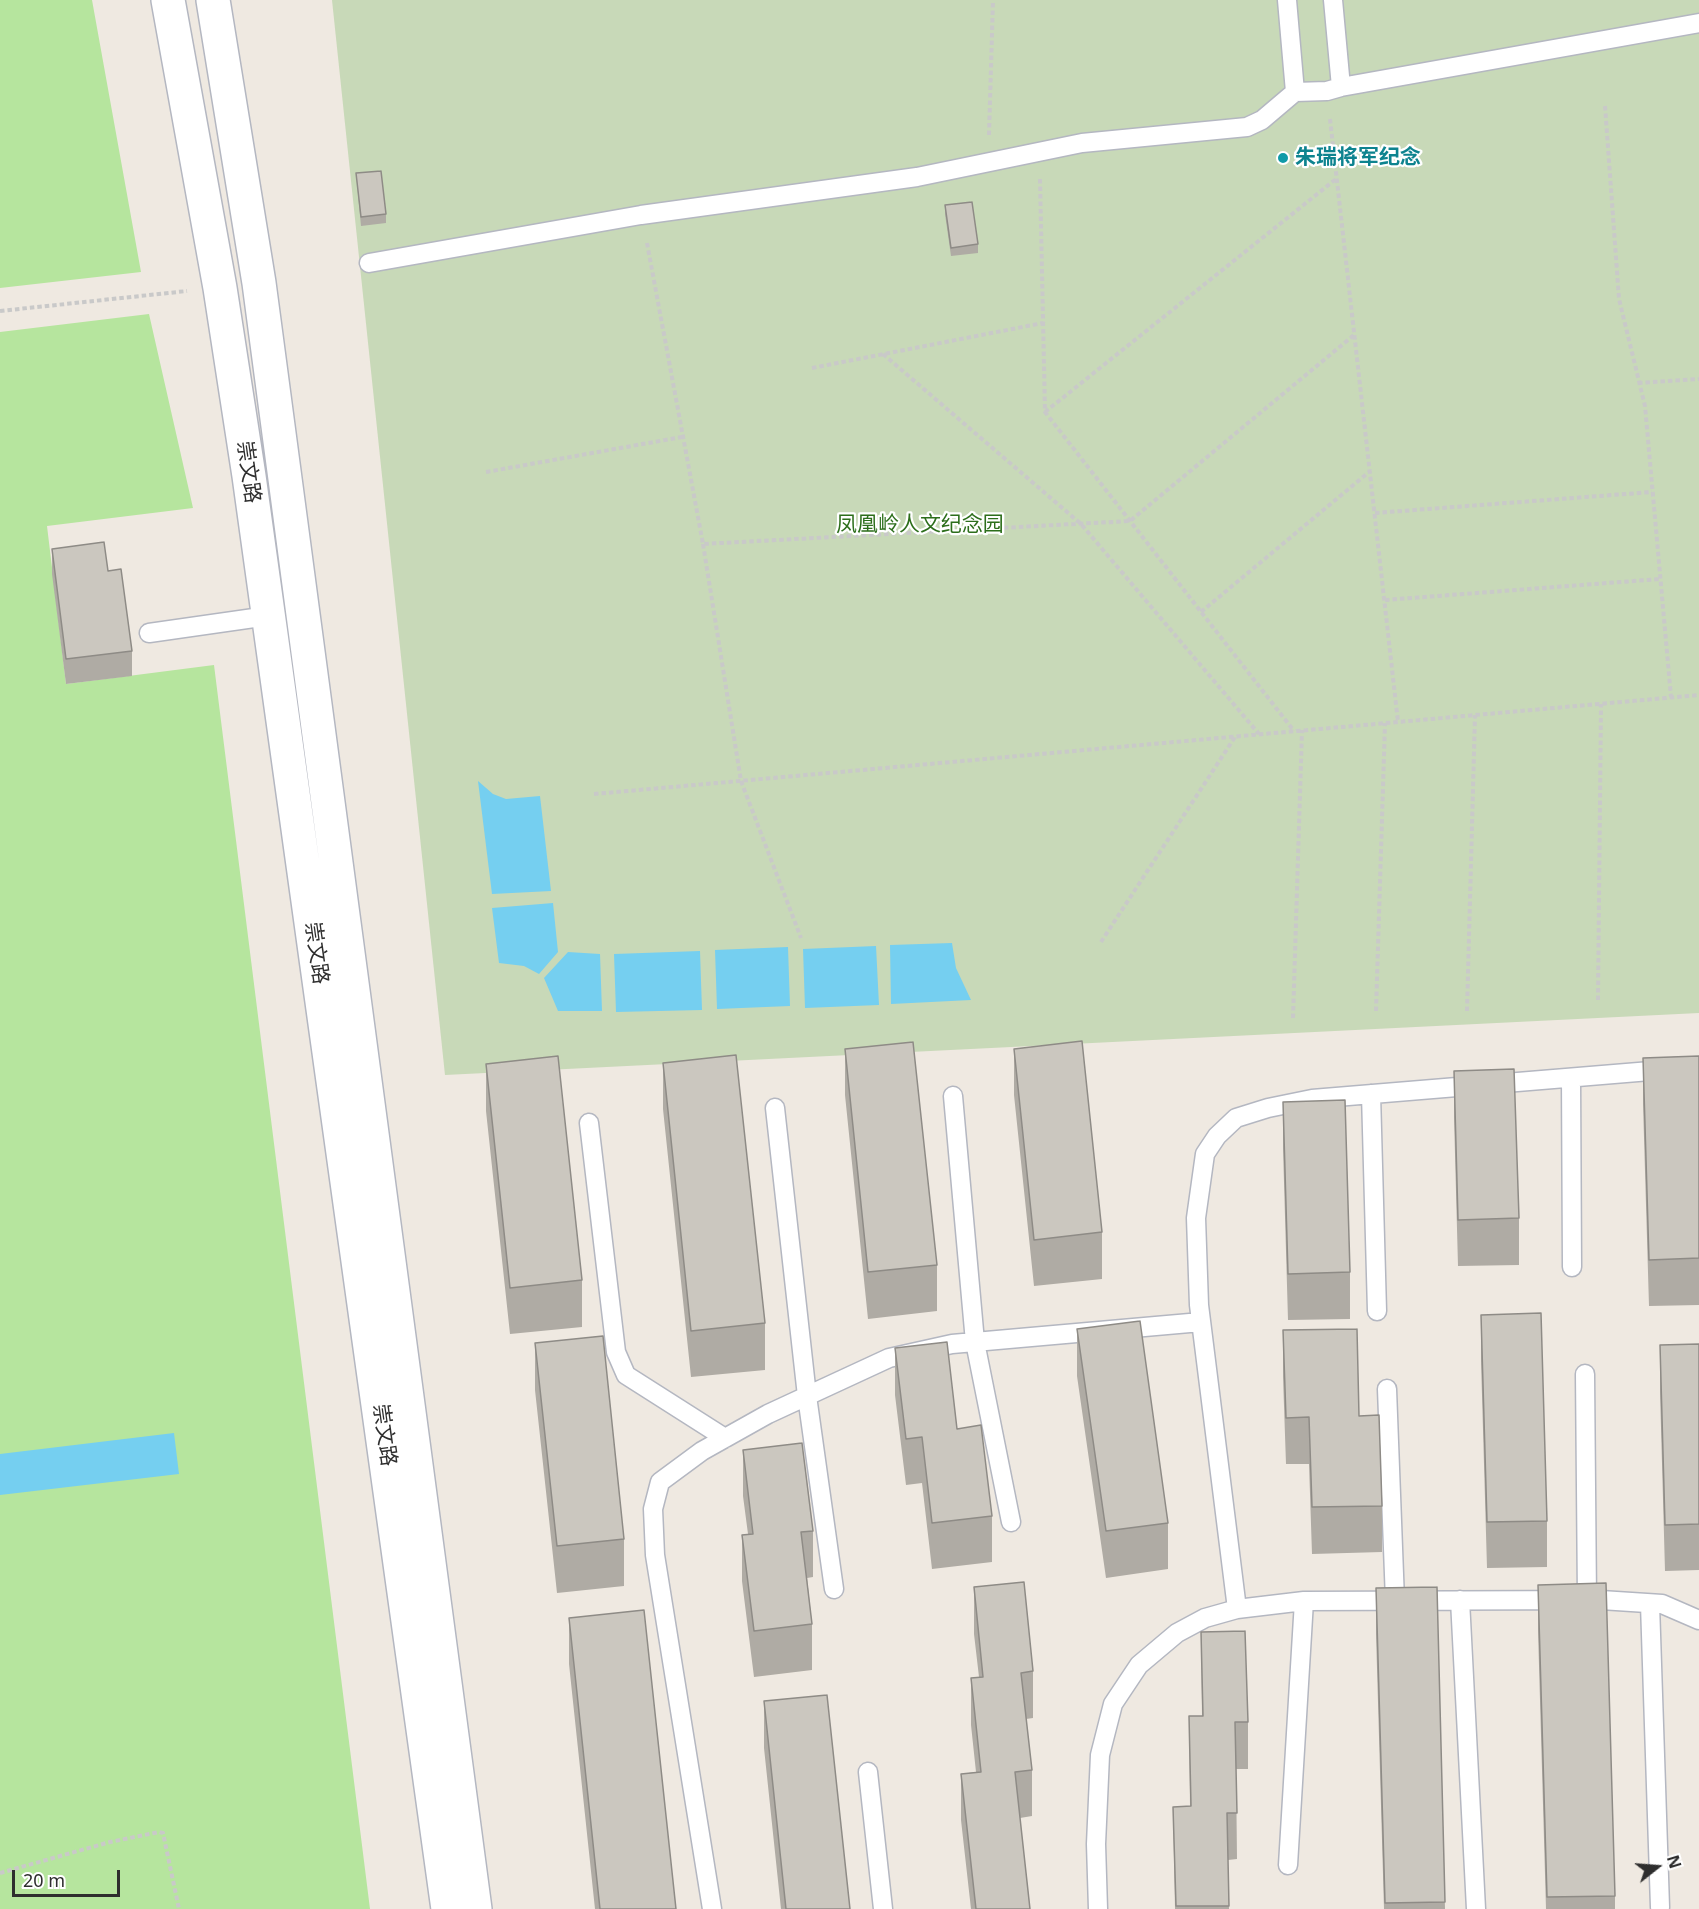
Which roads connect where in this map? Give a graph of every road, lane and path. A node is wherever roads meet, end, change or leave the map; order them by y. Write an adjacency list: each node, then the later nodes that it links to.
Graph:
1 (168, 0): 15 (street, 崇文路)
2 (213, 0): 84 (street, 崇文路)
3 (993, 0): 11 (path)
4 (1287, 0): 8 (lane)
5 (1333, 0): 7 (lane)
6 (1699, 23): 7 (lane)
7 (1334, 89): 8 (lane); 12 (path)
8 (1295, 92): 10 (lane)
9 (1605, 106): 22 (path)
10 (1040, 152): 11 (lane); 17 (path)
11 (988, 162): 13 (lane)
12 (1336, 178): 18 (path); 23 (path)
13 (642, 215): 14 (lane); 24 (path)
14 (369, 263)
15 (220, 288): 16 (path); 35 (street, 崇文路)
16 (0, 311)
17 (1043, 323): 19 (path); 23 (path)
18 (1354, 335): 26 (path); 29 (path)
19 (883, 354): 20 (path); 30 (path)
20 (812, 368)
21 (1699, 379): 22 (path)
22 (1638, 383): 27 (path)
23 (1045, 412): 29 (path)
24 (682, 437): 25 (path); 31 (path)
25 (486, 472)
26 (1370, 472): 28 (path); 34 (path)
27 (1652, 492): 28 (path); 32 (path)
28 (1375, 513): 33 (path)
29 (1130, 521): 30 (path); 34 (path)
30 (1081, 524): 31 (path); 45 (path)
31 (703, 544): 47 (path)
32 (1660, 579): 33 (path); 38 (path)
33 (1385, 600): 41 (path)
34 (1201, 612): 44 (path)
35 (268, 616): 36 (lane); 83 (street, 崇文路)
36 (149, 633)
37 (1699, 695): 38 (path)
38 (1671, 697): 39 (path)
39 (1601, 704): 40 (path); 51 (path)
40 (1475, 715): 41 (path); 53 (path)
41 (1398, 722): 42 (path)
42 (1385, 723): 43 (path); 52 (path)
43 (1302, 730): 44 (path); 54 (path)
44 (1294, 731): 45 (path)
45 (1259, 734): 46 (path)
46 (1236, 737): 47 (path); 50 (path)
47 (741, 781): 48 (path); 49 (path)
48 (594, 794)
49 (801, 938)
50 (1101, 942)
51 (1598, 1000)
52 (1376, 1011)
53 (1467, 1011)
54 (1293, 1018)
55 (1699, 1067): 56 (lane)
56 (1571, 1078): 57 (lane); 61 (lane)
57 (1371, 1094): 62 (lane); 63 (lane)
58 (952, 1096): 64 (lane)
59 (775, 1108): 67 (lane)
60 (589, 1123): 68 (lane)
61 (1572, 1267)
62 (1377, 1311)
63 (1201, 1322): 64 (lane); 76 (lane)
64 (975, 1342): 67 (lane); 69 (lane)
65 (1585, 1374): 72 (lane)
66 (1388, 1389): 74 (lane)
67 (807, 1396): 68 (lane); 70 (lane)
68 (726, 1438): 85 (lane)
69 (1011, 1522)
70 (834, 1589)
71 (1460, 1600): 72 (lane); 74 (lane); 88 (lane)
72 (1587, 1600): 75 (lane)
73 (1304, 1601): 74 (lane); 76 (lane); 79 (lane)
74 (1395, 1601)
75 (1650, 1604): 77 (lane); 81 (lane)
76 (1237, 1610): 87 (lane)
77 (1699, 1620)
78 (868, 1772): 86 (lane)
79 (1288, 1865)
80 (0, 1873): 82 (path)
81 (1660, 1907)
82 (179, 1909)
83 (448, 1909)
84 (475, 1909)
85 (712, 1909)
86 (883, 1909)
87 (1098, 1909)
88 (1476, 1909)

